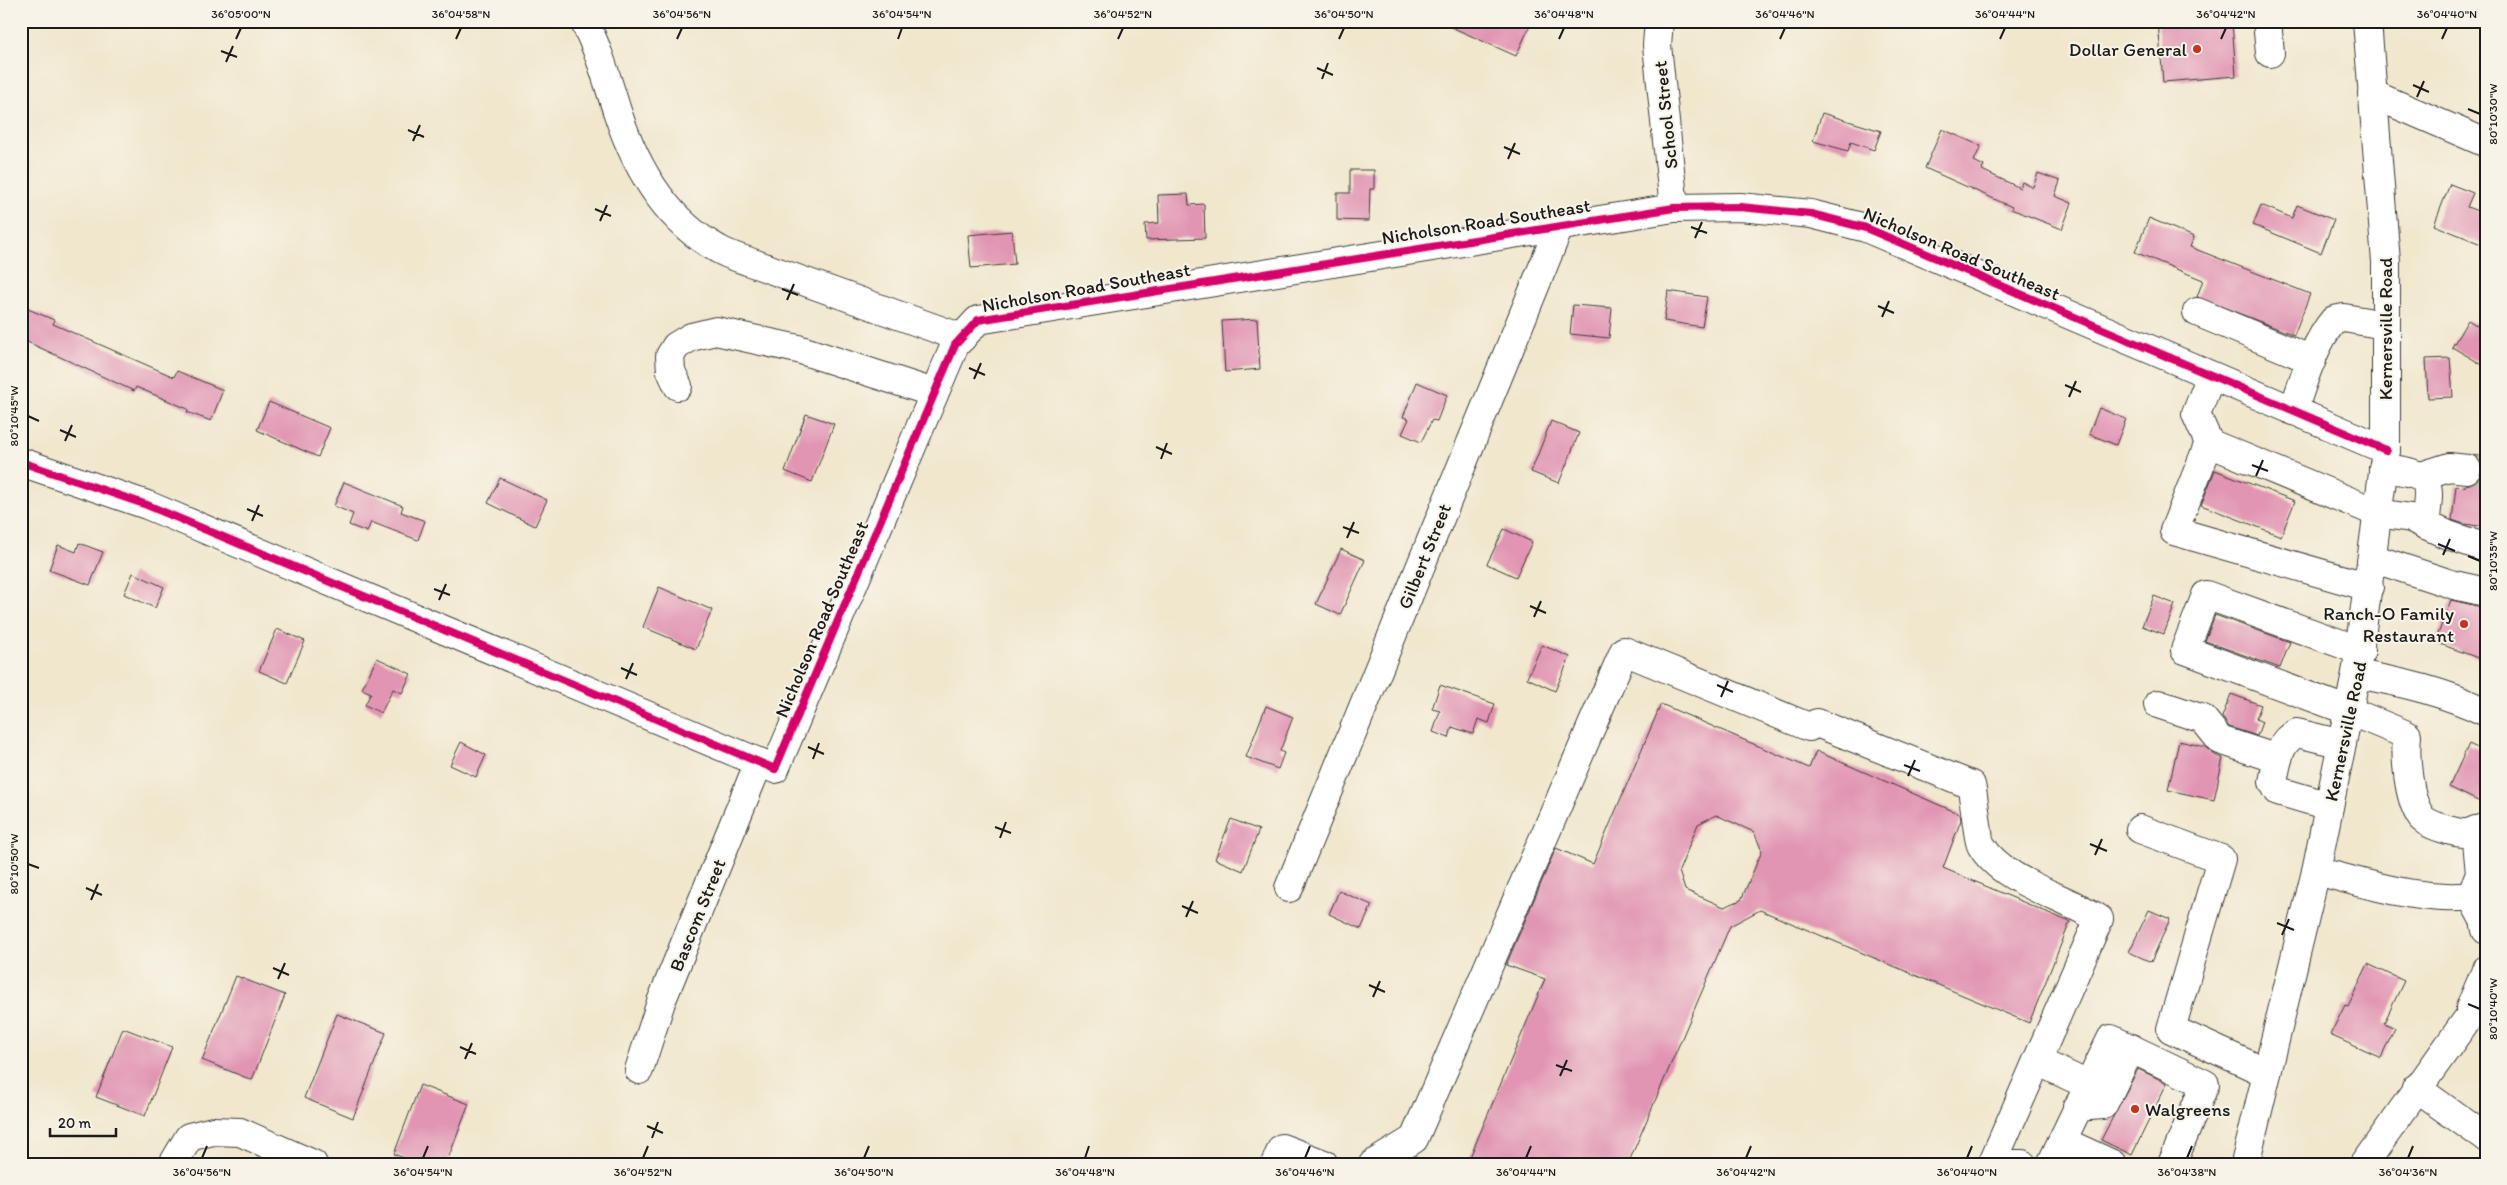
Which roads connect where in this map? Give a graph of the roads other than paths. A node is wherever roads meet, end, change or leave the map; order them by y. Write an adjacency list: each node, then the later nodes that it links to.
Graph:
1 (584, 21): 12 (street)
2 (1660, 21): 8 (street, School Street)
3 (2267, 21): 5 (street)
4 (2367, 21): 6 (street, Kernersville Road)
5 (2270, 53)
6 (2372, 94): 7 (street); 11 (street, Kernersville Road)
7 (2486, 143)
8 (1674, 208): 9 (street, Nicholson Road Southeast); 14 (street, Nicholson Road Southeast)
9 (1560, 225): 12 (street, Nicholson Road Southeast); 40 (street, Gilbert Street)
10 (2197, 312): 13 (street)
11 (2386, 324): 13 (street); 19 (street, Kernersville Road)
12 (962, 338): 16 (street, Nicholson Road Southeast)
13 (2312, 360): 17 (street)
14 (2211, 376): 17 (street, Nicholson Road Southeast); 18 (street)
15 (678, 386): 16 (street)
16 (934, 393): 35 (street, Nicholson Road Southeast)
17 (2293, 410): 19 (street, Nicholson Road Southeast)
18 (2209, 443): 23 (street); 27 (street)
19 (2385, 459): 22 (street, Nicholson Road Southeast); 23 (street, Kernersville Road)
20 (21, 462): 35 (street, Nicholson Road Southeast)
21 (2467, 468): 22 (street)
22 (2421, 476): 24 (street)
23 (2378, 513): 24 (street); 26 (street, Kernersville Road)
24 (2425, 524): 25 (street)
25 (2486, 548)
26 (2372, 558): 27 (street, Kernersville Road); 28 (street)
27 (2369, 587): 29 (street, Kernersville Road)
28 (2486, 592)
29 (2359, 662): 31 (street, Kernersville Road); 31 (street); 32 (street)
30 (2158, 704): 34 (street)
31 (2349, 710): 33 (street, Kernersville Road); 37 (street)
32 (2486, 712)
33 (2342, 744): 34 (street); 36 (street, Kernersville Road)
34 (2278, 759): 36 (street)
35 (759, 762): 47 (street, Bascom Street)
36 (2329, 806): 39 (street, Kernersville Road)
37 (2481, 829): 41 (street)
38 (2140, 830): 48 (street)
39 (2316, 871): 41 (street); 48 (street, Kernersville Road)
40 (1289, 888)
41 (2478, 895): 42 (street)
42 (2486, 930)
43 (2486, 970): 45 (street)
44 (2486, 993): 45 (street)
45 (2465, 1021): 49 (street)
46 (2037, 1061): 50 (street); 57 (street); 58 (street)
47 (639, 1070)
48 (2267, 1073): 63 (street, Kernersville Road)
49 (2416, 1088): 51 (street); 64 (street)
50 (2083, 1096): 52 (street); 62 (street)
51 (2486, 1138)
52 (2056, 1152): 61 (street)
53 (173, 1164): 54 (street)
54 (313, 1164)
55 (1276, 1164): 56 (street)
56 (1324, 1164)
57 (1373, 1164)
58 (1992, 1164)
59 (2009, 1164): 60 (street)
60 (2022, 1164)
61 (2112, 1164)
62 (2172, 1164)
63 (2245, 1164)
64 (2364, 1164)

